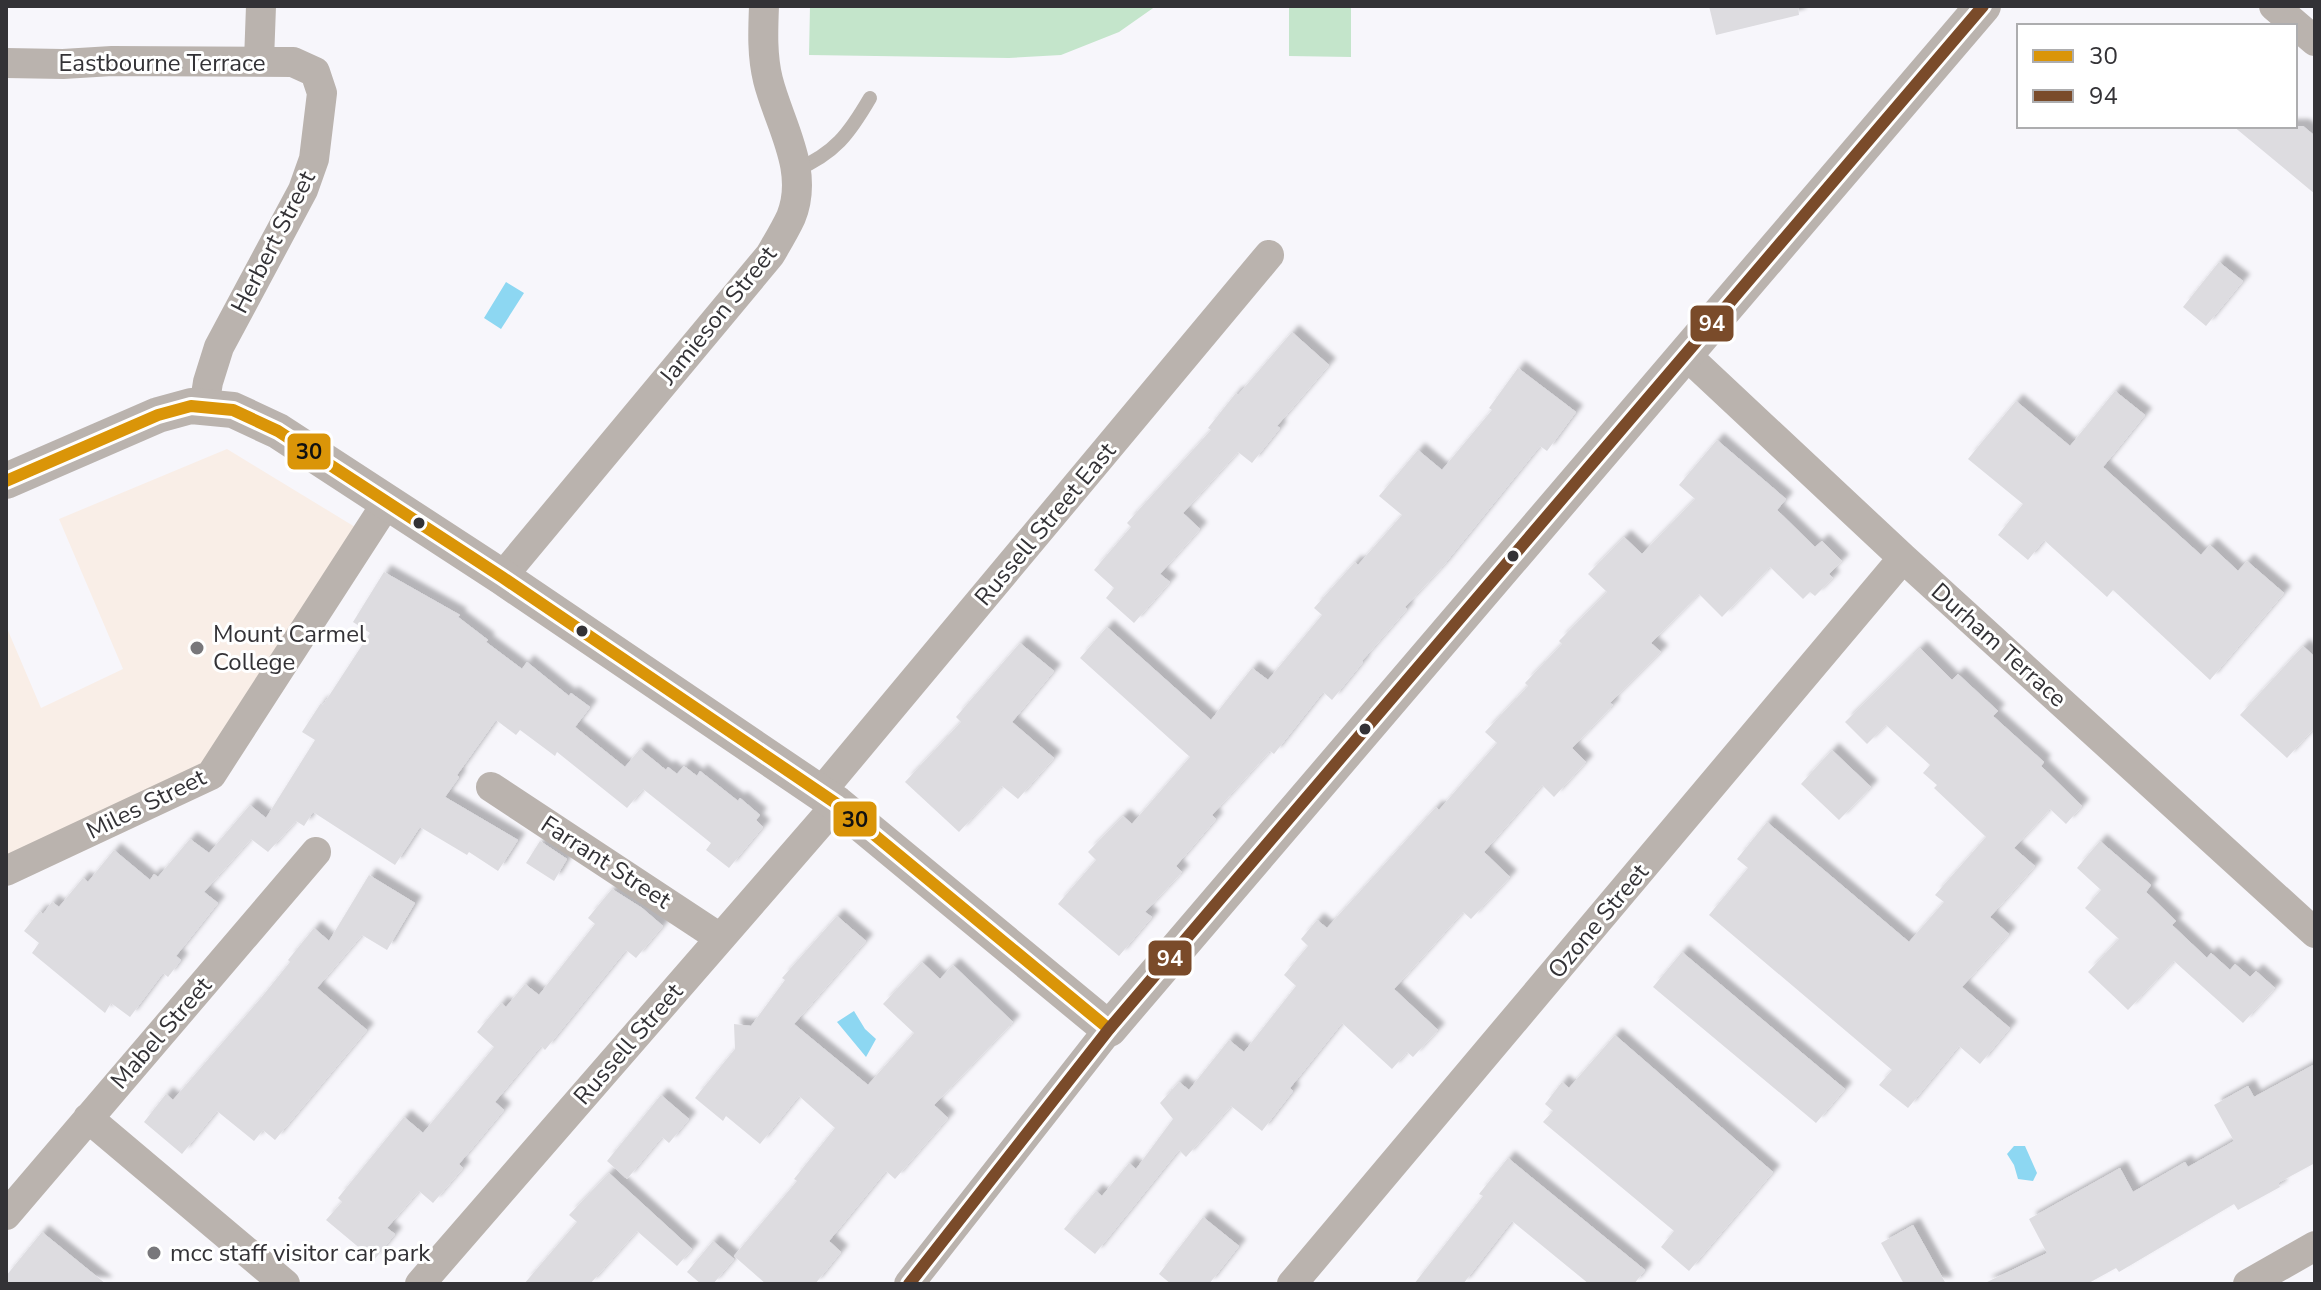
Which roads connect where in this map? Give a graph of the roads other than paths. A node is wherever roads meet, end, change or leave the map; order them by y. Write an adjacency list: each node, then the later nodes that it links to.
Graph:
1 (261, 6): 8 (street)
2 (764, 6): 12 (street, Jamieson Street)
3 (1983, 6): 14 (street)
4 (2274, 6): 5 (street)
5 (2295, 24)
6 (2297, 26): 7 (street)
7 (2315, 41)
8 (259, 61): 9 (street, Eastbourne Terrace); 10 (street, Eastbourne Terrace)
9 (6, 63)
10 (315, 72): 15 (street, Herbert Street)
11 (870, 98): 12 (lane)
12 (796, 170): 19 (street, Jamieson Street)
13 (1269, 255): 21 (street, Russell Street East)
14 (1686, 355): 18 (street, Durham Terrace); 26 (street)
15 (204, 407): 16 (street); 17 (street)
16 (6, 481)
17 (388, 501): 19 (street); 23 (street, Miles Street)
18 (1903, 558): 24 (street, Durham Terrace); 33 (street, Ozone Street)
19 (502, 577): 21 (street)
20 (491, 787): 25 (street, Farrant Street)
21 (828, 799): 25 (street, Russell Street); 26 (street)
22 (316, 852): 27 (street, Mabel Street)
23 (6, 871)
24 (2315, 933)
25 (720, 938): 31 (street, Russell Street)
26 (1109, 1029): 32 (street)
27 (88, 1118): 28 (street, Mabel Street); 30 (street)
28 (6, 1215)
29 (2315, 1246): 34 (street)
30 (285, 1284)
31 (420, 1284)
32 (909, 1284)
33 (1292, 1284)
34 (2248, 1284)

